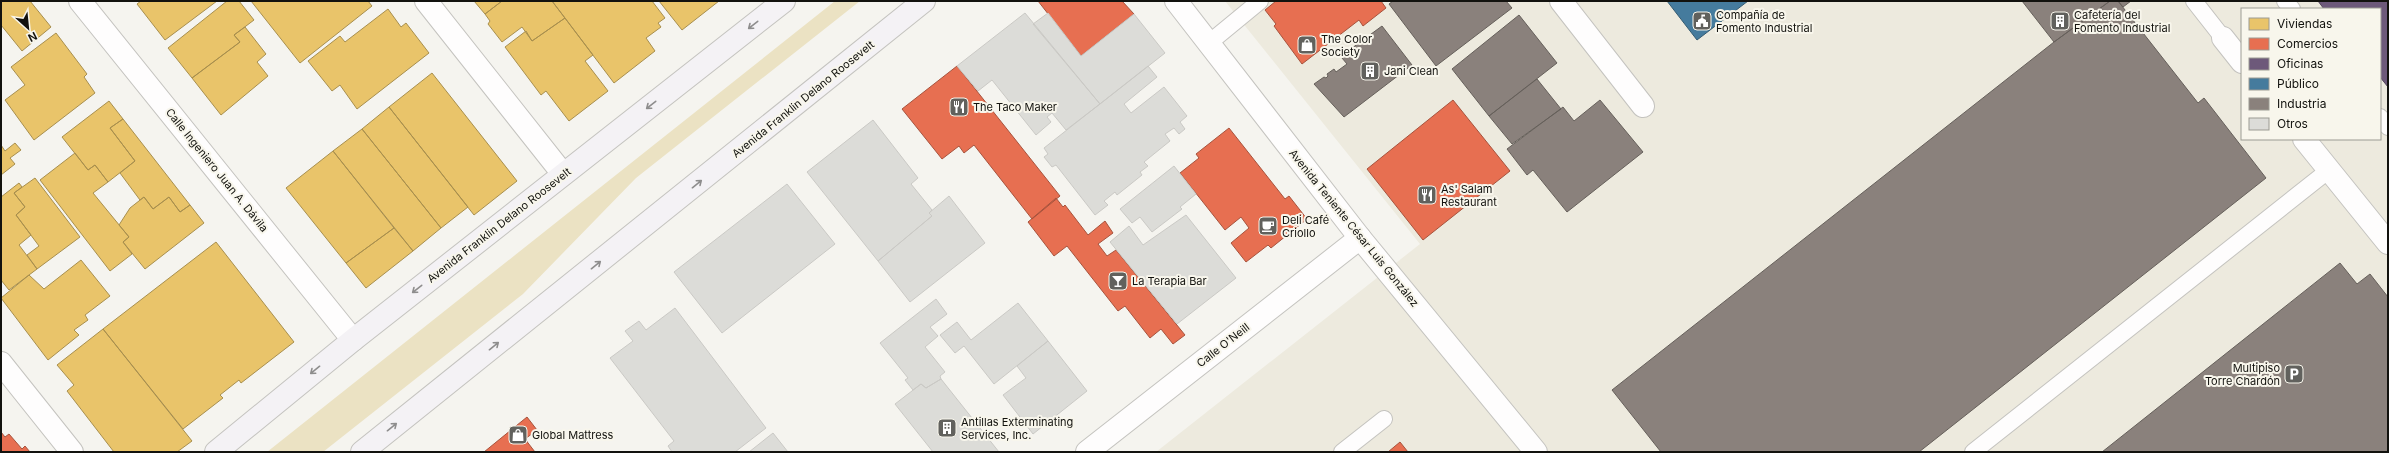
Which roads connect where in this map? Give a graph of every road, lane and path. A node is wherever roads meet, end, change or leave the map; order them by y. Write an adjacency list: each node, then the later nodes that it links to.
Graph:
1 (80, 1): 20 (street, Calle Ingeniero Juan A. Dávila)
2 (426, 1): 17 (street)
3 (784, 1): 17 (main road, Avenida Franklin Delano Roosevelt, one-way to 17)
4 (924, 1): 25 (main road, Avenida Franklin Delano Roosevelt, one-way to 4)
5 (1176, 1): 10 (street, Avenida Teniente César Luis González)
6 (1260, 1): 10 (lane)
7 (1561, 1): 12 (street)
8 (2194, 1): 9 (lane)
9 (2223, 38): 11 (street)
10 (1209, 43): 18 (street, Avenida Teniente César Luis González)
11 (2241, 61)
12 (1643, 106)
13 (2381, 119): 14 (lane)
14 (2388, 127)
15 (2305, 140): 16 (street)
16 (2329, 170): 19 (street); 29 (lane)
17 (563, 174): 20 (main road, Avenida Franklin Delano Roosevelt, one-way to 20)
18 (1360, 238): 26 (street, Calle O'Neill); 28 (street, Avenida Teniente César Luis González)
19 (2388, 243)
20 (353, 340): 24 (main road, Avenida Franklin Delano Roosevelt, one-way to 24)
21 (1, 363): 23 (street)
22 (1384, 419): 27 (lane)
23 (72, 452)
24 (216, 452)
25 (362, 452)
26 (1087, 452)
27 (1342, 452)
28 (1536, 452)
29 (1973, 452)

